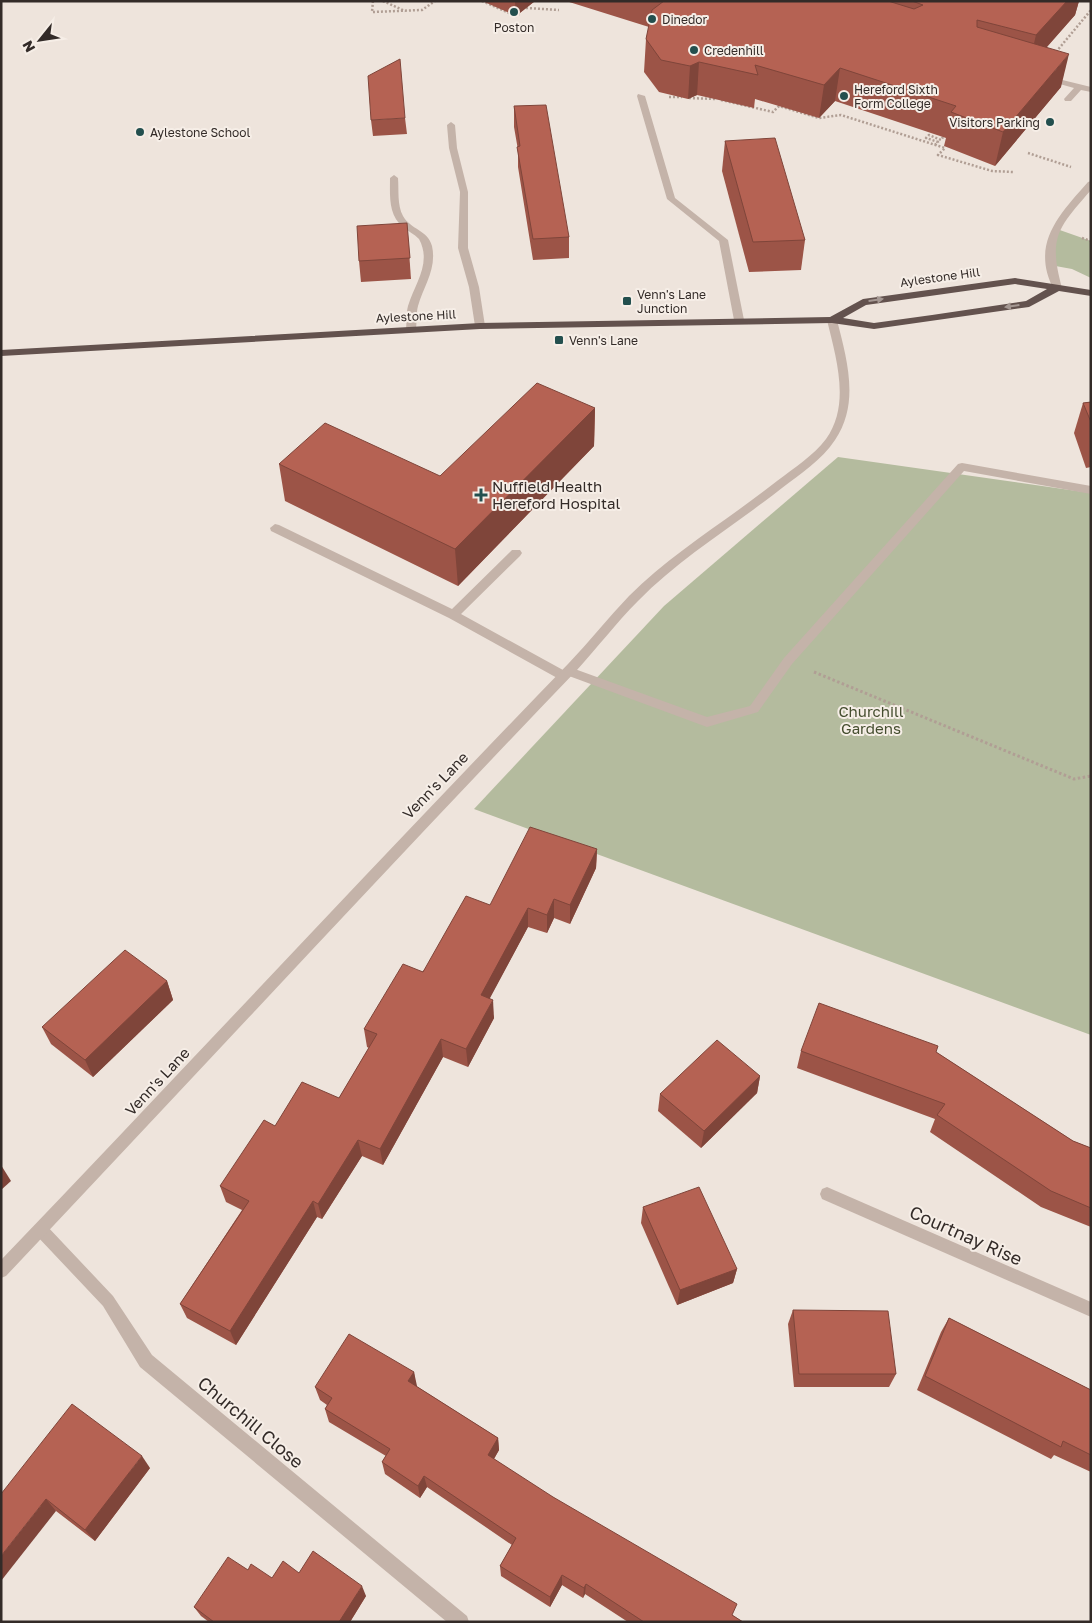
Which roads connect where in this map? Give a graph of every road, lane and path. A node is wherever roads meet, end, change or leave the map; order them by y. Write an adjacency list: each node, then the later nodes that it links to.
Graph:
1 (373, 1): 9 (path)
2 (383, 1): 9 (path)
3 (435, 1): 9 (path)
4 (482, 1): 6 (path)
5 (530, 5): 6 (path)
6 (526, 8): 7 (path)
7 (559, 10)
8 (1091, 10): 11 (path)
9 (408, 12)
10 (1047, 49): 11 (path)
11 (1056, 52): 12 (path)
12 (1037, 75): 13 (street)
13 (1079, 87): 14 (street); 16 (street)
14 (1091, 90)
15 (641, 96): 19 (path); 27 (street)
16 (1068, 100)
17 (451, 126): 29 (street)
18 (943, 137): 19 (path)
19 (936, 145): 22 (path)
20 (1028, 153): 21 (path)
21 (1073, 167)
22 (1013, 172)
23 (394, 178): 30 (street)
24 (1091, 184): 25 (street)
25 (1057, 288): 26 (highway, Aylestone Hill); 28 (highway, Aylestone Hill, one-way to 28); 28 (highway, Aylestone Hill, one-way to 25)
26 (1091, 293)
27 (739, 320): 28 (highway, Aylestone Hill); 29 (highway, Aylestone Hill)
28 (832, 320): 37 (street, Venn's Lane)
29 (480, 326): 30 (highway, Aylestone Hill)
30 (412, 329): 31 (highway, Aylestone Hill)
31 (1, 353)
32 (1091, 490): 36 (street)
33 (275, 528): 35 (street)
34 (516, 553): 35 (street)
35 (453, 615): 37 (street)
36 (788, 661): 37 (street); 38 (path)
37 (565, 674): 40 (street, Venn's Lane)
38 (1091, 776)
39 (827, 1194): 42 (street, Courtnay Rise)
40 (41, 1230): 41 (street, Venn's Lane); 43 (street, Churchill Close)
41 (1, 1271)
42 (1091, 1310)
43 (461, 1622)

